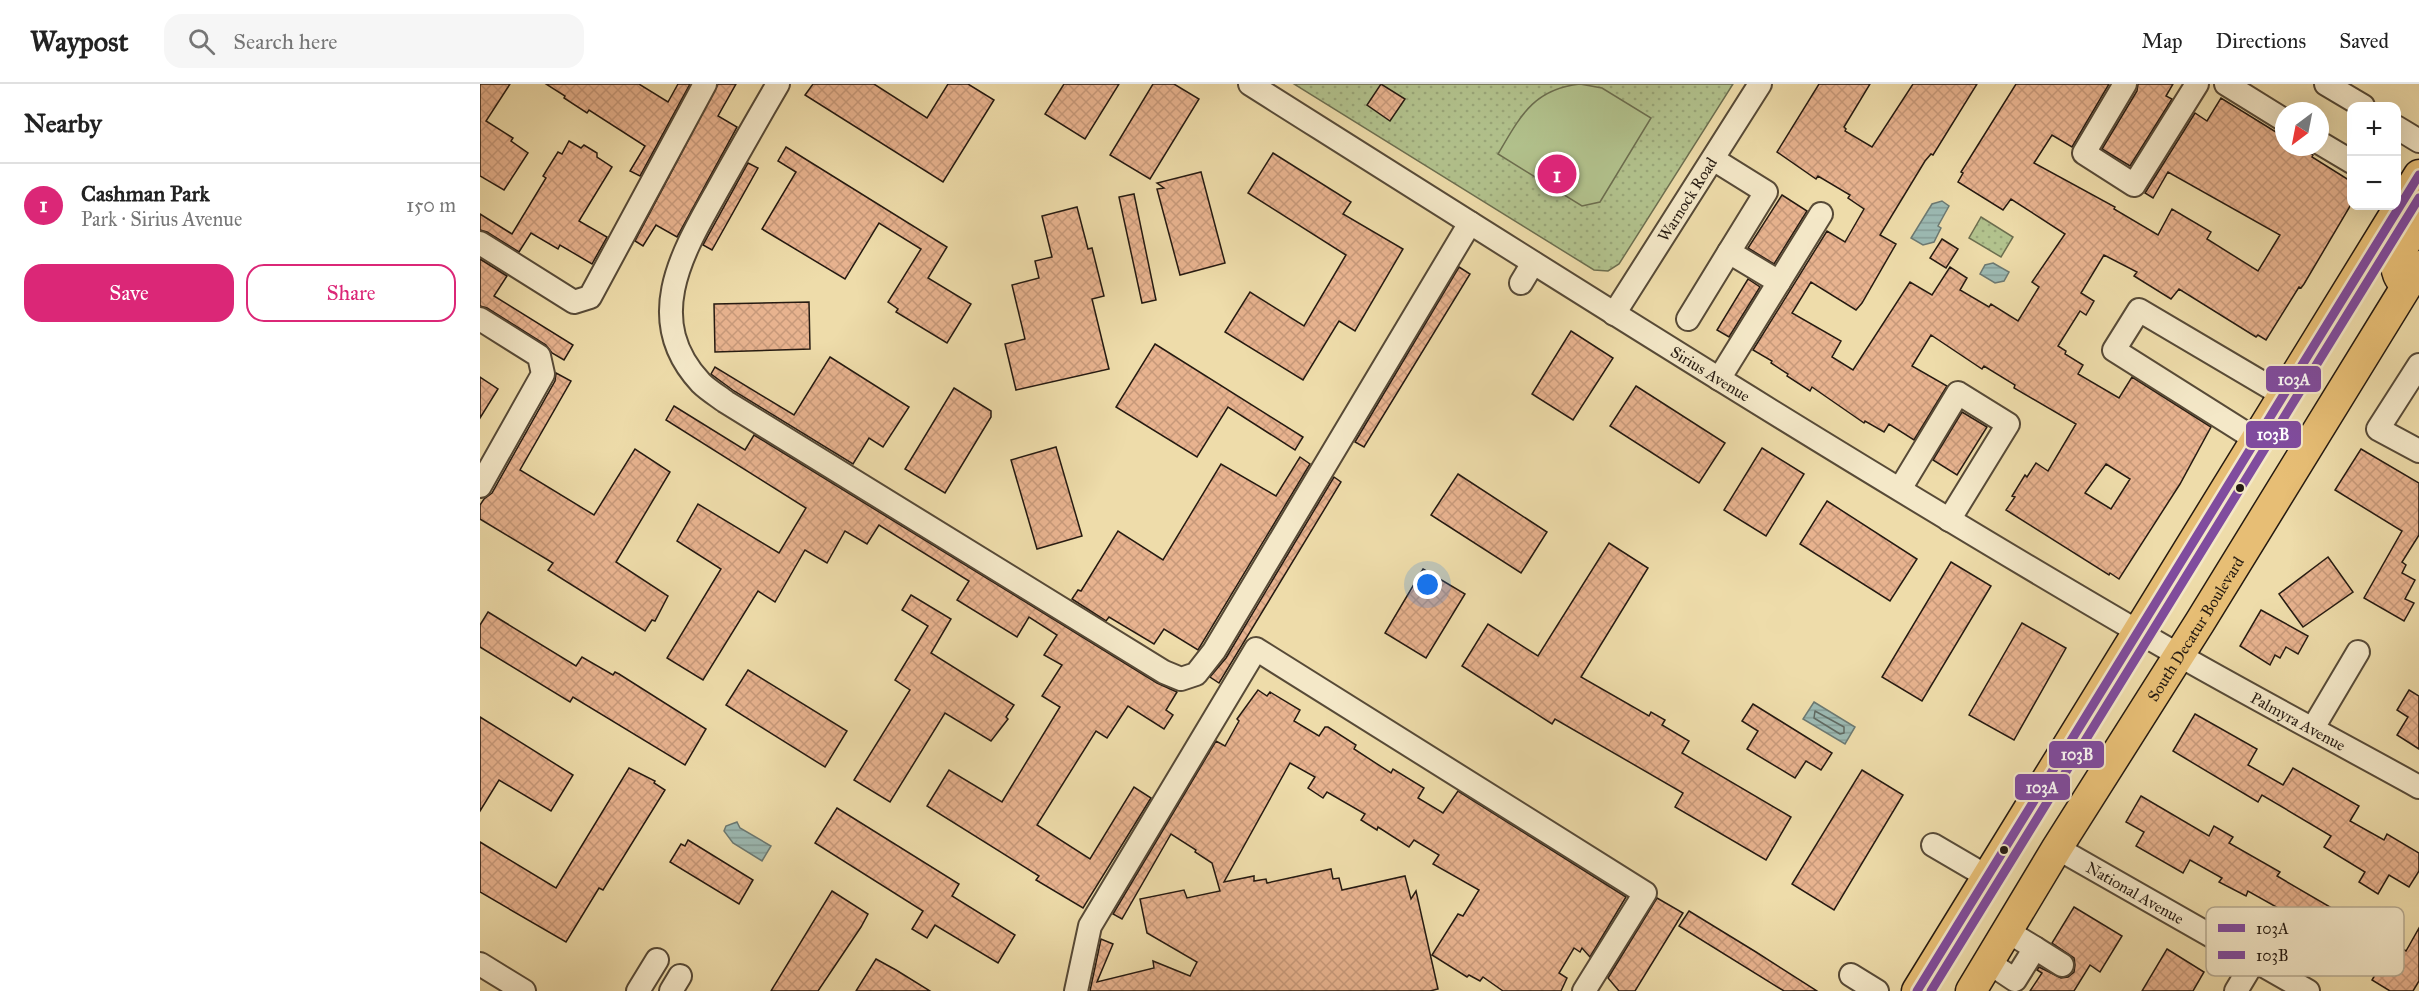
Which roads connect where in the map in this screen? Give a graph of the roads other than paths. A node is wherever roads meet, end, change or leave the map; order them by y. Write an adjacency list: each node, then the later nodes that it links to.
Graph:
1 (705, 84): 19 (street)
2 (778, 84): 18 (street)
3 (1250, 84): 18 (street, Sirius Avenue)
4 (1760, 84): 14 (street, Warnock Road)
5 (2125, 84): 6 (street)
6 (2197, 84)
7 (2226, 84): 10 (street)
8 (2326, 84): 9 (street)
9 (2356, 102)
10 (2275, 114)
11 (2401, 130): 12 (street)
12 (2419, 141)
13 (2329, 148): 15 (street)
14 (1713, 159): 20 (street); 25 (street, Warnock Road)
15 (2347, 159)
16 (2410, 196): 23 (main road); 30 (main road)
17 (1821, 214): 22 (street)
18 (1470, 223): 21 (street, Sirius Avenue)
19 (480, 243)
20 (1729, 252): 22 (street); 27 (street)
21 (1533, 263): 24 (street); 25 (street, Sirius Avenue)
22 (1779, 282): 29 (street)
23 (2415, 282): 38 (main road, South Decatur Boulevard)
24 (1521, 283)
25 (1614, 314): 29 (street, Sirius Avenue)
26 (480, 319): 33 (street)
27 (1689, 319)
28 (2419, 365): 32 (street)
29 (1719, 379): 34 (street, Sirius Avenue)
30 (2283, 395): 31 (main road); 31 (street)
31 (2255, 439): 36 (main road)
32 (2419, 452)
33 (480, 486)
34 (1900, 489): 35 (street, Sirius Avenue); 35 (street)
35 (1949, 520): 36 (street, Sirius Avenue)
36 (2137, 632): 38 (street, Sirius Avenue); 43 (main road)
37 (2358, 652): 39 (street)
38 (2179, 656): 39 (street, Palmyra Avenue); 42 (main road, South Decatur Boulevard)
39 (2313, 728): 40 (street, Palmyra Avenue)
40 (2419, 787)
41 (1933, 845): 43 (street)
42 (2057, 848): 44 (main road, South Decatur Boulevard); 45 (street, National Avenue)
43 (1986, 876): 59 (main road)
44 (2007, 931): 46 (street); 48 (main road, South Decatur Boulevard)
45 (2206, 933)
46 (2035, 948): 48 (street); 50 (street)
47 (657, 960): 55 (street)
48 (1988, 962): 60 (main road, South Decatur Boulevard)
49 (480, 964): 54 (street)
50 (2062, 965)
51 (1851, 975): 58 (street)
52 (2245, 976): 61 (street)
53 (2281, 976): 62 (street, National Avenue)
54 (524, 991)
55 (638, 991)
56 (1076, 991): 57 (street)
57 (1584, 991)
58 (1877, 991)
59 (1917, 991)
60 (1972, 991)
61 (2236, 991)
62 (2308, 991)

